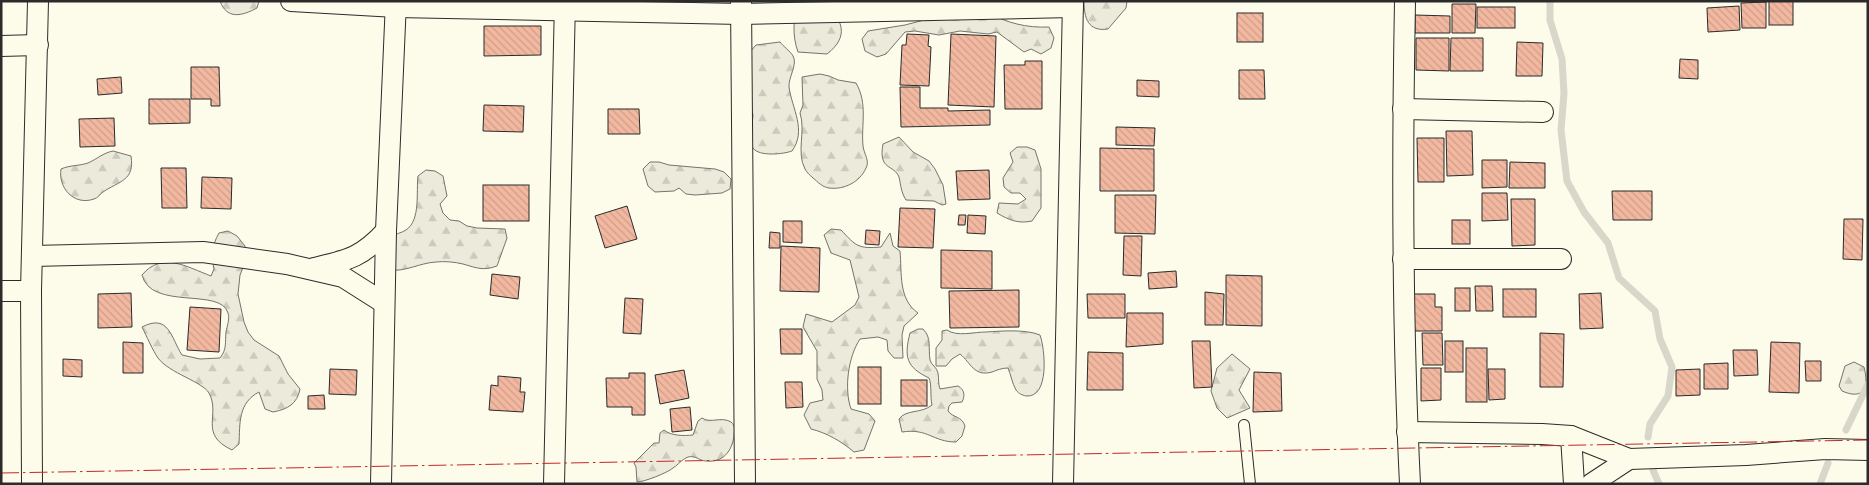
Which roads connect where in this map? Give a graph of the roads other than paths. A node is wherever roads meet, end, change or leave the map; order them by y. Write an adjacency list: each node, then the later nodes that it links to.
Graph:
1 (38, 1): 8 (street)
2 (291, 1): 4 (street)
3 (1405, 1): 10 (street)
4 (396, 4): 6 (street); 12 (street)
5 (1073, 4): 7 (street); 29 (street)
6 (565, 6): 7 (street); 27 (street)
7 (741, 8): 28 (street)
8 (38, 45): 9 (street); 13 (street)
9 (1, 46)
10 (1403, 109): 11 (street); 14 (street)
11 (1543, 112)
12 (386, 231): 16 (street); 19 (street)
13 (32, 256): 16 (street); 18 (street)
14 (1403, 259): 15 (street); 21 (street)
15 (1561, 259)
16 (310, 269): 19 (street)
17 (1, 291): 18 (street)
18 (31, 291): 25 (street)
19 (384, 303): 26 (street)
20 (1244, 424): 30 (lane)
21 (1408, 432): 22 (street); 31 (street)
22 (1571, 436): 24 (street); 32 (street)
23 (1868, 450): 24 (street)
24 (1628, 458): 33 (street)
25 (32, 484)
26 (381, 484)
27 (554, 484)
28 (744, 484)
29 (1063, 484)
30 (1250, 484)
31 (1410, 484)
32 (1574, 484)
33 (1591, 484)

